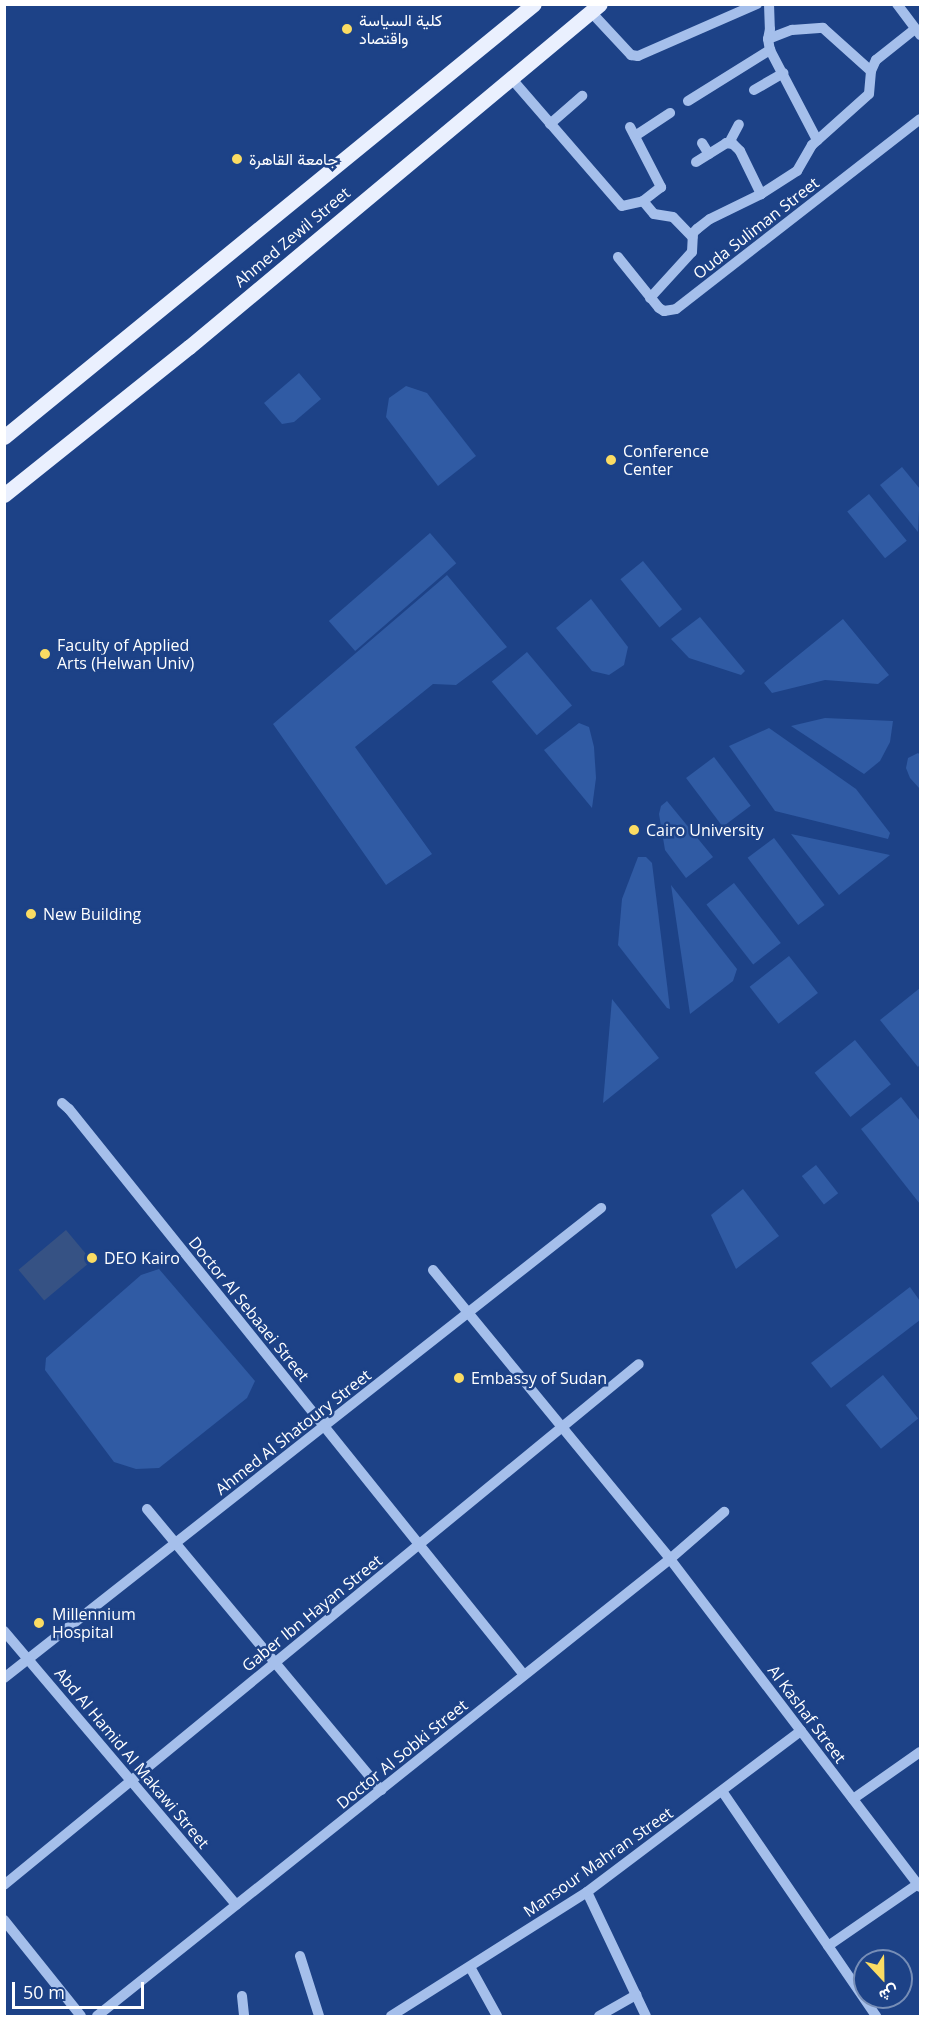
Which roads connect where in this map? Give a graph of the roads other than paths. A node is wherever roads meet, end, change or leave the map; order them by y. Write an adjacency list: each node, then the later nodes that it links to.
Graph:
1 (534, 4): 28 (main road, Ahmed Zewil Street)
2 (757, 4): 5 (street)
3 (768, 4): 7 (street)
4 (897, 4): 6 (street)
5 (596, 8): 10 (main road, Ahmed Zewil Street)
6 (918, 32): 8 (street)
7 (769, 44): 8 (street); 9 (street); 13 (street)
8 (871, 71): 18 (street)
9 (783, 73): 11 (street); 18 (street)
10 (511, 78): 16 (street); 29 (main road, Ahmed Zewil Street)
11 (754, 90)
12 (582, 96): 16 (street)
13 (688, 101)
14 (670, 113): 24 (street)
15 (921, 119): 27 (street, Ouda Suliman Street)
16 (550, 124): 24 (street)
17 (740, 124): 20 (street)
18 (817, 140): 23 (street)
19 (702, 143): 21 (street)
20 (729, 143): 21 (street); 23 (street)
21 (709, 154): 22 (street)
22 (696, 162)
23 (761, 194): 25 (street)
24 (643, 201): 25 (street)
25 (692, 237): 27 (street)
26 (618, 257): 27 (street, Ouda Suliman Street)
27 (650, 298)
28 (4, 438)
29 (4, 495)
30 (62, 1103): 35 (street, Doctor Al Sebaaei Street)
31 (601, 1208): 33 (street, Ahmed Al Shatoury Street)
32 (433, 1270): 33 (street, Al Kashaf Street)
33 (468, 1312): 35 (street, Ahmed Al Shatoury Street); 36 (street, Al Kashaf Street)
34 (639, 1365): 36 (street, Gaber Ibn Hayan Street)
35 (324, 1426): 39 (street, Ahmed Al Shatoury Street); 40 (street, Doctor Al Sebaaei Street)
36 (562, 1428): 40 (street, Gaber Ibn Hayan Street); 41 (street, Al Kashaf Street)
37 (147, 1509): 39 (street)
38 (724, 1512): 41 (street, Doctor Al Sobki Street)
39 (176, 1544): 43 (street, Ahmed Al Shatoury Street); 44 (street)
40 (420, 1545): 44 (street, Gaber Ibn Hayan Street); 45 (street, Doctor Al Sebaaei Street)
41 (670, 1559): 45 (street, Doctor Al Sobki Street); 47 (street, Al Kashaf Street)
42 (4, 1630): 43 (street, Abd Al Hamid Al Makawi Street)
43 (29, 1659): 46 (street, Ahmed Al Shatoury Street); 49 (street, Abd Al Hamid Al Makawi Street)
44 (275, 1663): 49 (street, Gaber Ibn Hayan Street); 50 (street)
45 (524, 1675): 50 (street, Doctor Al Sobki Street)
46 (4, 1678)
47 (801, 1731): 51 (street, Mansour Mahran Street); 52 (street, Al Kashaf Street)
48 (921, 1752): 52 (street)
49 (132, 1781): 53 (street, Gaber Ibn Hayan Street); 56 (street, Abd Al Hamid Al Makawi Street)
50 (381, 1790): 56 (street, Doctor Al Sobki Street)
51 (722, 1791): 55 (street, Mansour Mahran Street); 58 (street)
52 (853, 1799): 54 (street, Al Kashaf Street)
53 (4, 1885)
54 (919, 1885): 58 (street)
55 (587, 1892): 60 (street, Mansour Mahran Street); 61 (street)
56 (236, 1905): 65 (street, Doctor Al Sobki Street)
57 (4, 1920): 64 (street)
58 (828, 1946): 72 (street)
59 (300, 1956): 67 (street)
60 (470, 1967): 63 (street, Mansour Mahran Street); 69 (street)
61 (636, 1995): 70 (street); 71 (street)
62 (242, 1996): 66 (street)
63 (409, 2012): 68 (street, Mansour Mahran Street)
64 (81, 2016)
65 (97, 2016)
66 (244, 2016)
67 (319, 2016)
68 (391, 2016)
69 (497, 2016)
70 (599, 2016)
71 (646, 2016)
72 (876, 2016)

